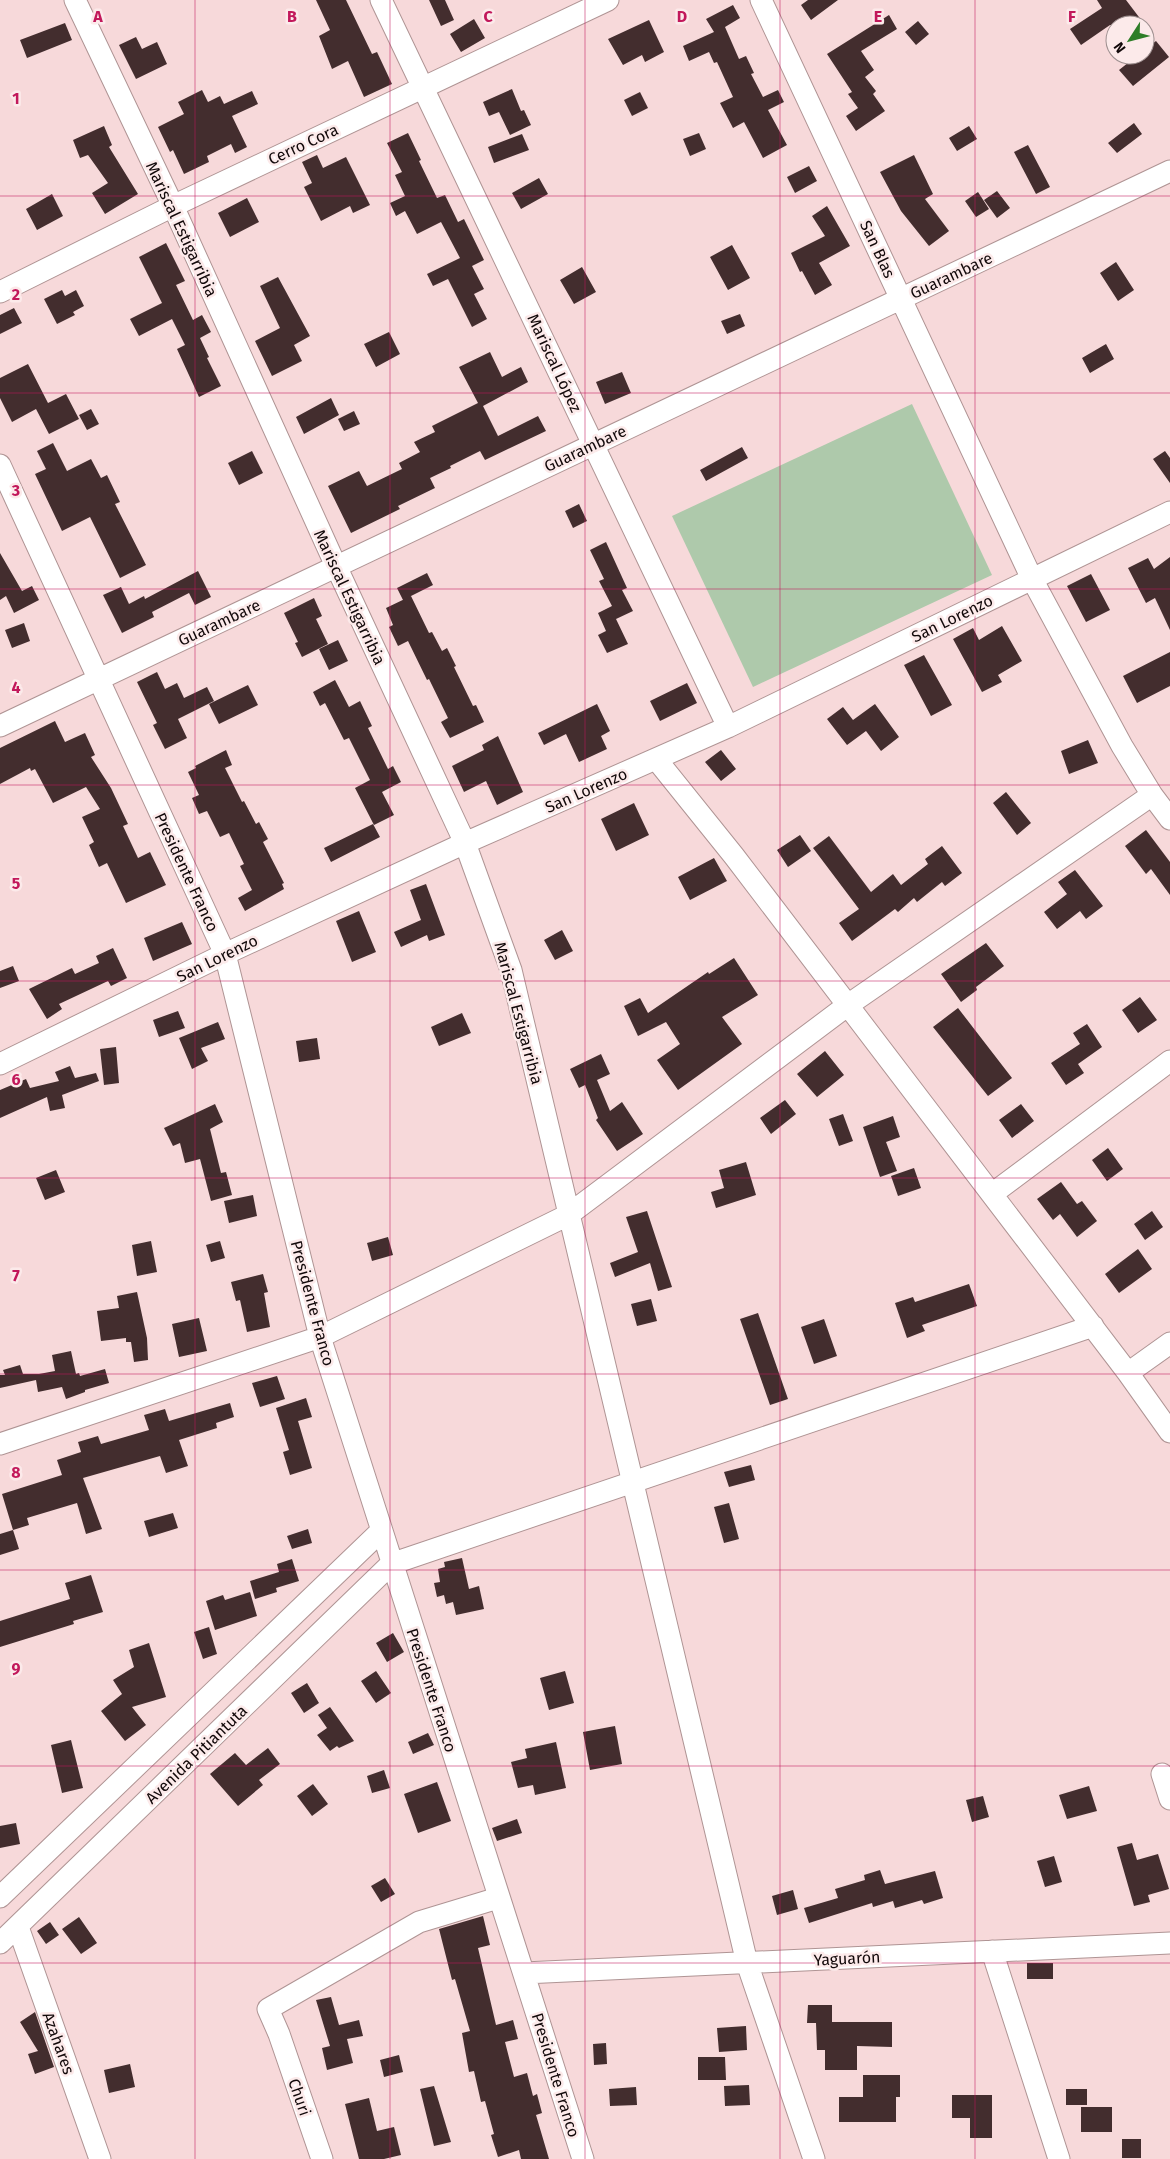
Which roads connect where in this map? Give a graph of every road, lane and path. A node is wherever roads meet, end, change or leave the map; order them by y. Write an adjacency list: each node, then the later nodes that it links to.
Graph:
1 (75, 0): 7 (street, Mariscal Estigarribia)
2 (381, 0): 5 (street, Mariscal López)
3 (608, 0): 5 (street, Cerro Cora)
4 (761, 0): 9 (street, San Blas)
5 (424, 88): 7 (street, Cerro Cora); 10 (street, Mariscal López)
6 (1170, 171): 9 (street, Guarambare)
7 (173, 206): 8 (street, Cerro Cora); 13 (street, Mariscal Estigarribia)
8 (0, 292)
9 (901, 298): 10 (street, Guarambare); 14 (street, San Blas)
10 (593, 444): 13 (street, Guarambare); 17 (street, Mariscal López)
11 (0, 465): 15 (street, Presidente Franco)
12 (1170, 512): 14 (street, San Lorenzo)
13 (336, 566): 15 (street, Guarambare); 21 (street, Mariscal Estigarribia)
14 (1032, 579): 17 (street, San Lorenzo); 19 (street, San Blas)
15 (98, 679): 16 (street, Guarambare); 22 (street, Presidente Franco)
16 (0, 726)
17 (728, 727): 18 (street, San Lorenzo)
18 (656, 759): 21 (street, San Lorenzo); 23 (street)
19 (1152, 794): 20 (street, San Blas); 23 (street)
20 (1170, 819)
21 (465, 843): 22 (street, San Lorenzo); 27 (street, Mariscal Estigarribia)
22 (224, 954): 25 (street, San Lorenzo); 29 (street, Presidente Franco)
23 (848, 1005): 26 (street); 27 (street)
24 (1170, 1062): 26 (street)
25 (0, 1064)
26 (992, 1194): 28 (street)
27 (568, 1215): 29 (street); 34 (street, Mariscal Estigarribia)
28 (1093, 1326): 31 (street); 34 (street)
29 (320, 1337): 33 (street); 35 (street, Presidente Franco)
30 (1170, 1343): 31 (street)
31 (1128, 1372): 32 (street)
32 (1170, 1432)
33 (0, 1444)
34 (632, 1482): 36 (street); 45 (street, Mariscal Estigarribia)
35 (381, 1531): 36 (street, Presidente Franco); 39 (street, Avenida Pitiantuta)
36 (391, 1564): 40 (street, Presidente Franco); 41 (street, Avenida Pitiantuta)
37 (1162, 1774): 38 (street)
38 (1170, 1800)
39 (0, 1897)
40 (498, 1898): 46 (street, Presidente Franco); 48 (street, Churi)
41 (18, 1927): 42 (street, Avenida Pitiantuta); 47 (street, Azahares)
42 (0, 1943)
43 (1170, 1944): 44 (street, Yaguarón)
44 (992, 1952): 45 (street, Yaguarón); 51 (street)
45 (747, 1963): 46 (street, Yaguarón); 50 (street, Mariscal Estigarribia)
46 (524, 1973): 49 (street, Presidente Franco)
47 (100, 2159)
48 (322, 2159)
49 (583, 2159)
50 (814, 2159)
51 (1059, 2159)

